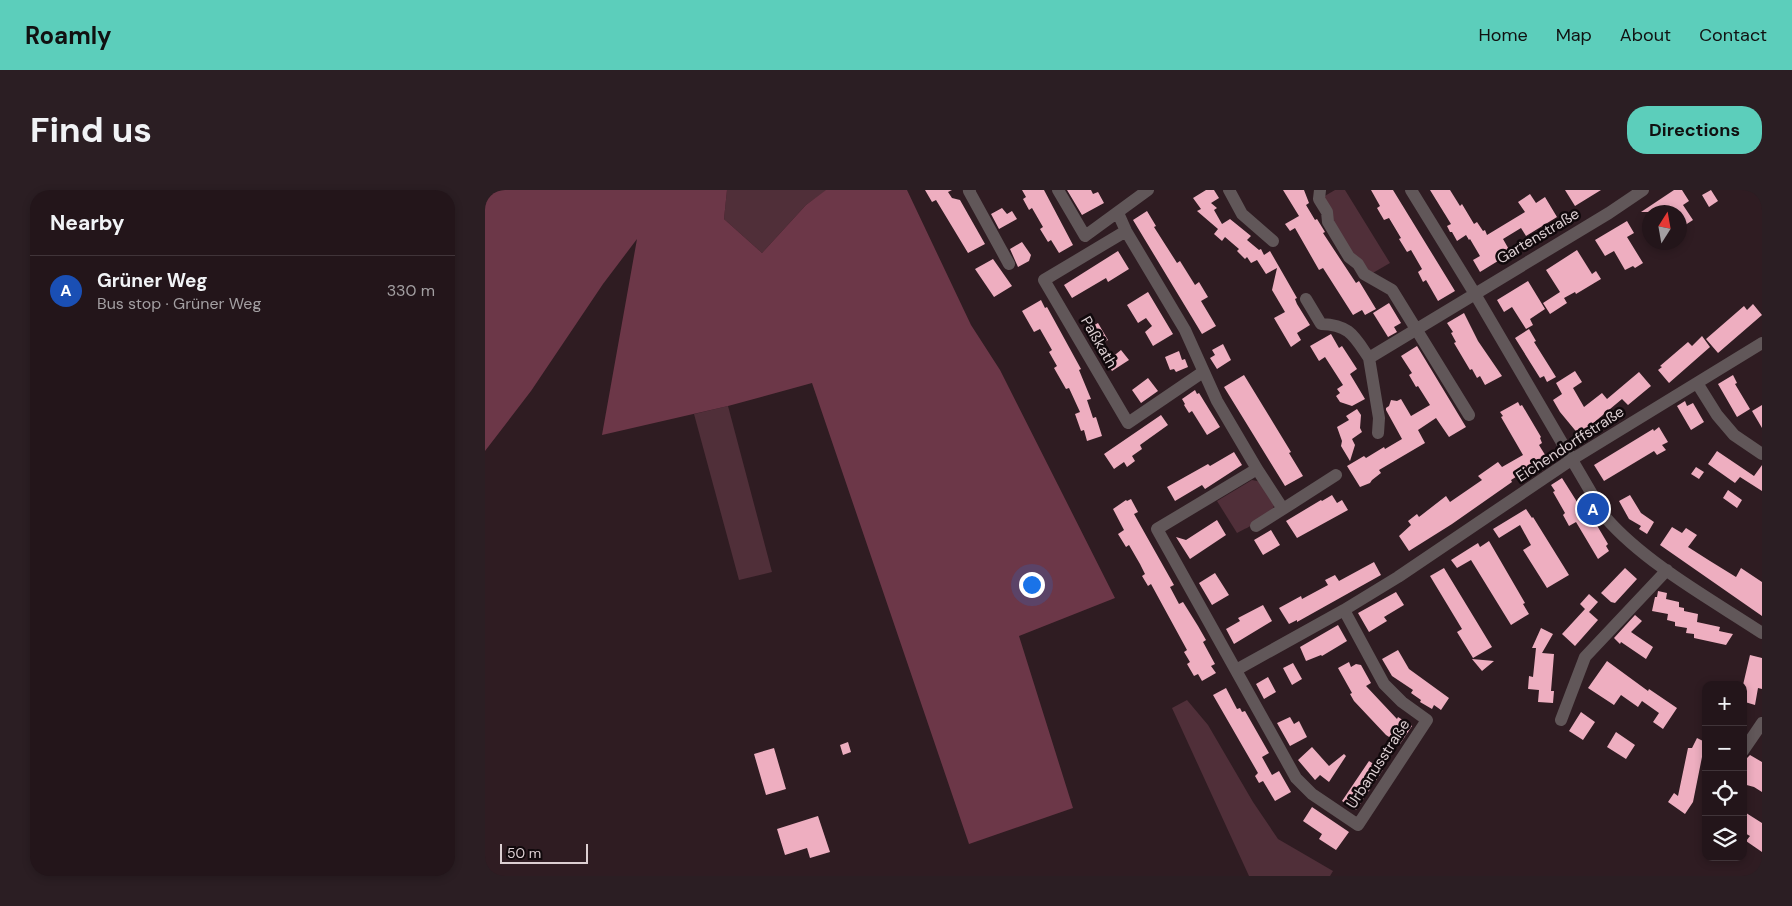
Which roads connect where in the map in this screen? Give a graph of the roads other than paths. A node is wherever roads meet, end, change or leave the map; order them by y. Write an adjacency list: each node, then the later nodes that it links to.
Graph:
1 (970, 190): 11 (street)
2 (1058, 190): 8 (street)
3 (1148, 190): 8 (street)
4 (1229, 190): 10 (street)
5 (1319, 190): 14 (street)
6 (1411, 190): 12 (street)
7 (1643, 190): 12 (street, Gartenstraße)
8 (1118, 213): 9 (street)
9 (1126, 231): 17 (street); 17 (street, Paßkath)
10 (1273, 241)
11 (1009, 264)
12 (1475, 294): 14 (street, Gartenstraße); 22 (street)
13 (1306, 300): 16 (street)
14 (1416, 329): 16 (street, Gartenstraße); 19 (street)
15 (1762, 342): 18 (street, Eichendorffstraße)
16 (1369, 358): 20 (street)
17 (1203, 372): 23 (street)
18 (1697, 383): 21 (street); 22 (street, Eichendorffstraße)
19 (1469, 415)
20 (1378, 432)
21 (1762, 454)
22 (1571, 460): 27 (street); 28 (street, Eichendorffstraße)
23 (1257, 469): 25 (street); 30 (street, Urbanusstraße)
24 (1336, 475): 25 (street)
25 (1283, 509): 26 (street)
26 (1256, 526)
27 (1667, 570): 29 (street); 31 (street)
28 (1344, 610): 30 (street); 30 (street, Urbanusstraße)
29 (1762, 634)
30 (1235, 670)
31 (1561, 720)
32 (1762, 723): 33 (street)
33 (1747, 744)

